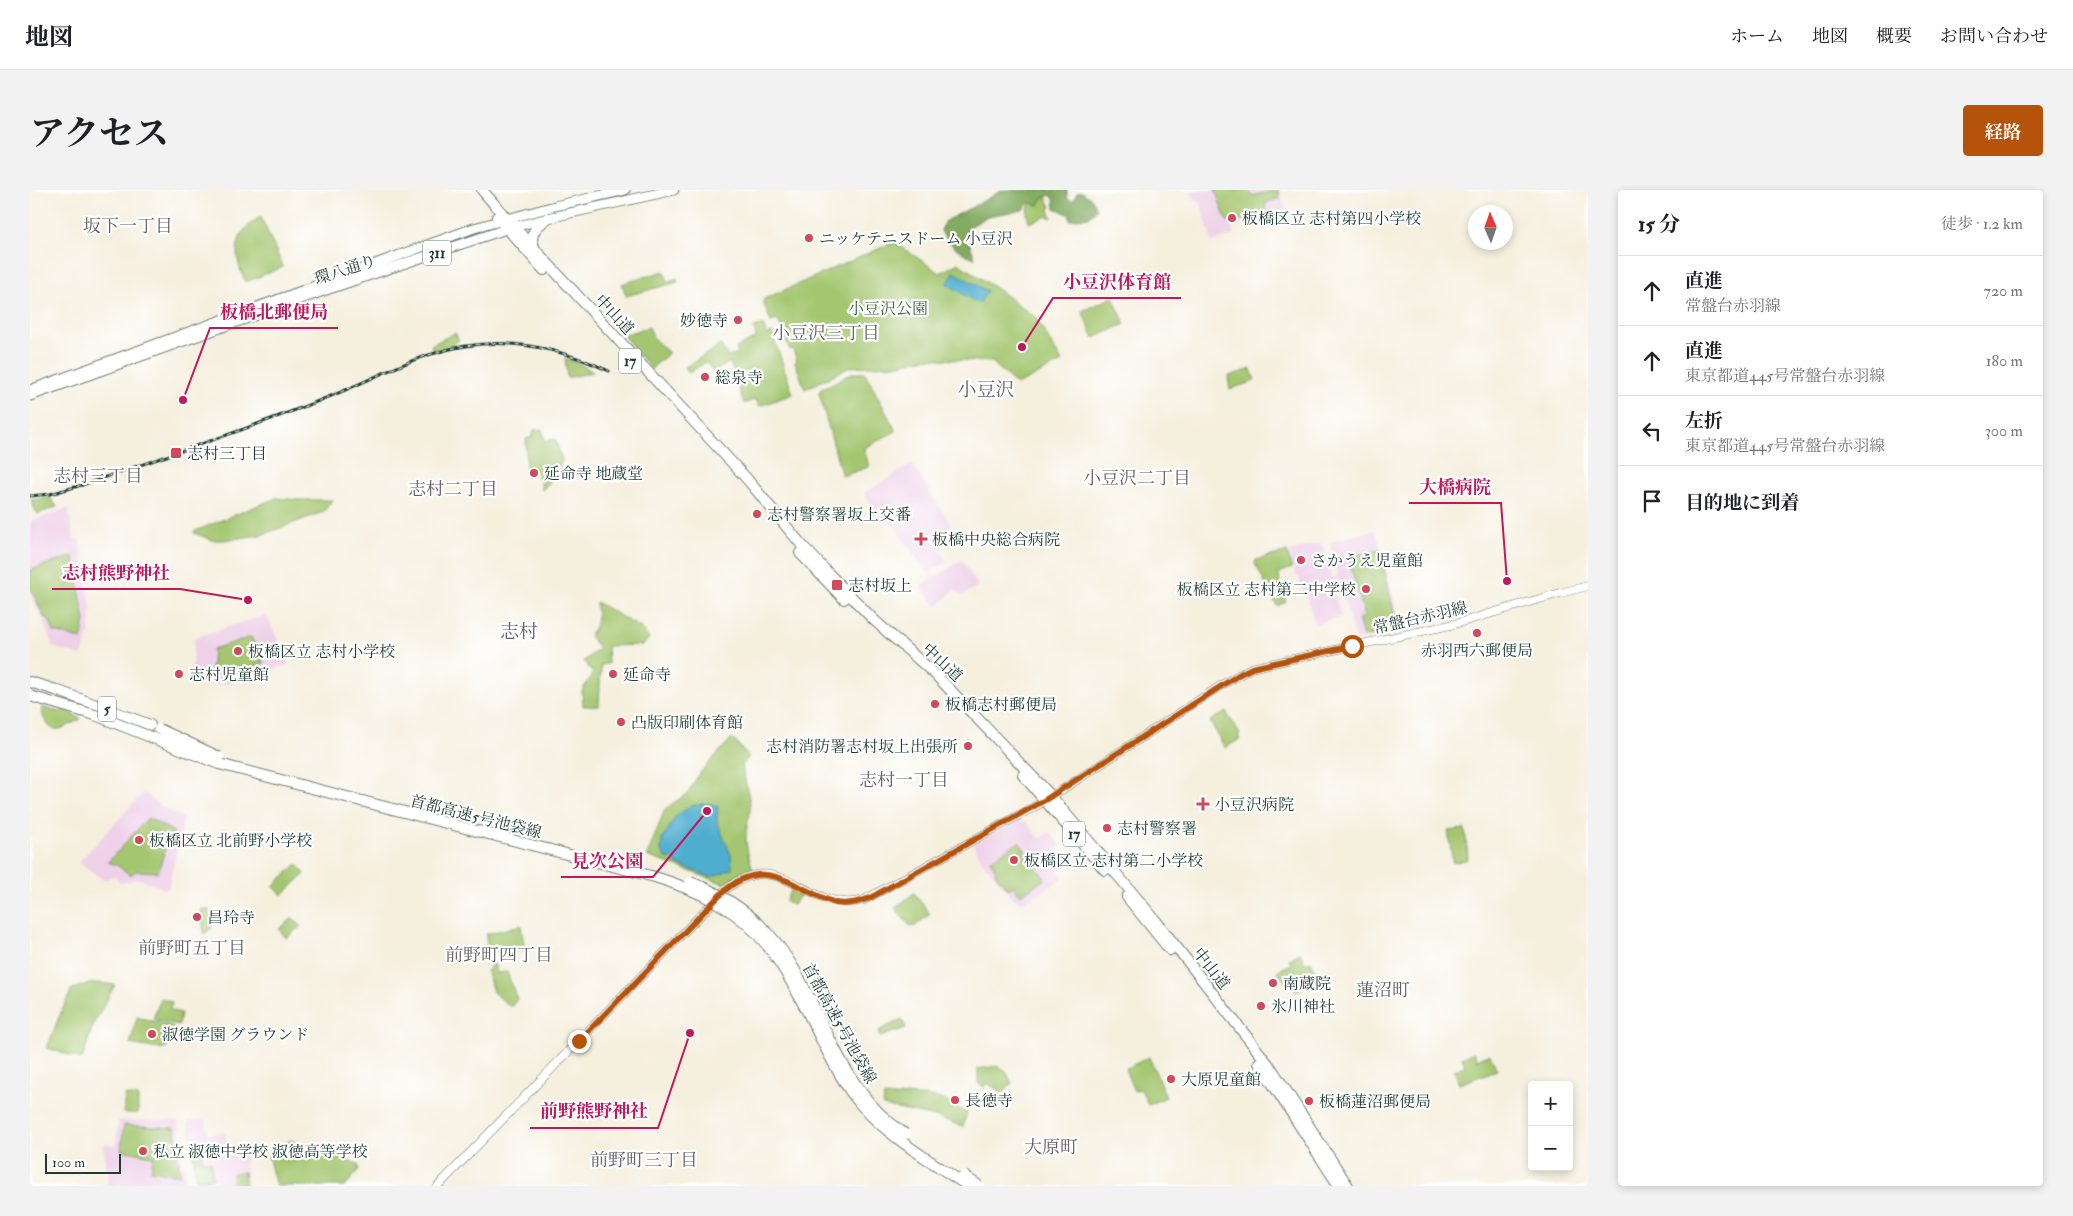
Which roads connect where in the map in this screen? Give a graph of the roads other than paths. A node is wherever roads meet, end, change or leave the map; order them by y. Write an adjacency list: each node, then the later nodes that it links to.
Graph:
1 (474, 190): 6 (highway, 中山道 / 17)
2 (482, 190): 6 (highway, 中山道 / 17)
3 (625, 190): 6 (main road, 環八通り / 311)
4 (674, 190): 5 (main road, 環八通り / 311)
5 (548, 218): 6 (main road, 環八通り / 311); 7 (highway)
6 (507, 224): 7 (highway, 中山道 / 17); 8 (main road, 環八通り / 311); 9 (main road, 環八通り / 311); 15 (highway, 中山道 / 17)
7 (536, 250): 15 (highway, 中山道 / 17)
8 (30, 390)
9 (30, 396)
10 (1588, 586): 15 (main road, 常盤台赤羽線)
11 (30, 684): 18 (highway, 首都高速5号池袋線 / 5, bridge)
12 (30, 692): 14 (highway, bridge)
13 (30, 696): 14 (highway, 首都高速5号池袋線 / 5, bridge)
14 (82, 711): 17 (highway, 首都高速5号池袋線 / 5, bridge)
15 (1048, 798): 16 (main road, 常盤台赤羽線); 19 (highway, 中山道 / 17); 20 (highway, 中山道 / 17)
16 (438, 1186)
17 (968, 1186)
18 (979, 1186)
19 (1339, 1186)
20 (1348, 1186)

